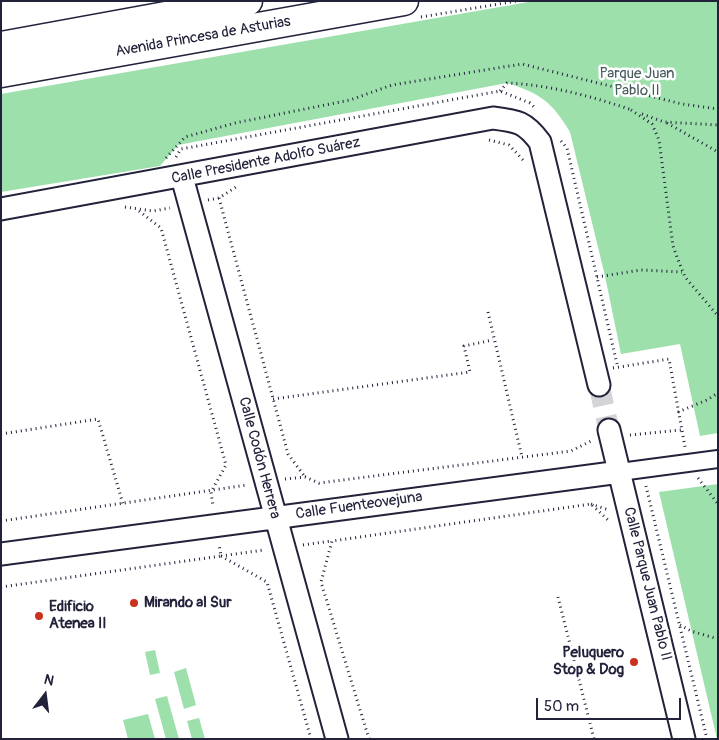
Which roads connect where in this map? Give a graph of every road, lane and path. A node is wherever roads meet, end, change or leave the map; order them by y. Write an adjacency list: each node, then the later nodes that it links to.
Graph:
1 (248, 1): 3 (main road, Avenida Princesa de Asturias)
2 (404, 1): 4 (main road, Avenida Princesa de Asturias)
3 (1, 46)
4 (1, 73)
5 (500, 91): 7 (path); 8 (path); 16 (path)
6 (718, 108): 15 (path)
7 (631, 110): 9 (path); 23 (path)
8 (532, 118): 16 (street, Calle Presidente Adolfo Suárez); 28 (street)
9 (664, 122): 10 (path); 13 (path)
10 (718, 125)
11 (556, 134): 24 (path)
12 (484, 139): 14 (path)
13 (718, 152)
14 (526, 163)
15 (160, 166)
16 (177, 169): 19 (street, Calle Codón Herrera); 21 (street, Calle Presidente Adolfo Suárez)
17 (240, 185): 18 (path)
18 (219, 198): 19 (path); 30 (path)
19 (189, 204): 22 (path); 41 (street, Calle Codón Herrera)
20 (120, 206): 22 (path)
21 (1, 209)
22 (137, 210): 43 (path)
23 (682, 272): 24 (path); 26 (path)
24 (597, 277): 31 (path)
25 (488, 312): 27 (path)
26 (718, 316)
27 (493, 340): 30 (path); 34 (path)
28 (599, 385)
29 (718, 393): 31 (path)
30 (274, 399): 37 (path)
31 (678, 412): 33 (path)
32 (1, 434): 44 (path)
33 (602, 435): 34 (path); 36 (street, Calle Parque Juan Pablo II)
34 (522, 457): 37 (path)
35 (718, 459): 36 (street, Calle Fuenteovejuna)
36 (620, 472): 46 (street, Calle Fuenteovejuna); 60 (street, Calle Parque Juan Pablo II)
37 (305, 476): 41 (path)
38 (708, 476): 39 (path)
39 (698, 478): 40 (path); 45 (path)
40 (689, 479)
41 (266, 482): 43 (path); 46 (street, Calle Codón Herrera)
42 (655, 484): 54 (path)
43 (212, 492): 44 (path); 48 (path)
44 (123, 504): 47 (path)
45 (718, 504)
46 (276, 518): 48 (street, Calle Fuenteovejuna); 57 (street, Calle Codón Herrera)
47 (1, 521)
48 (216, 526): 50 (street, Calle Fuenteovejuna); 51 (path)
49 (617, 529): 58 (path)
50 (1, 554)
51 (220, 556): 52 (path); 56 (path)
52 (1, 587)
53 (558, 597): 59 (path)
54 (680, 624): 55 (path); 61 (path)
55 (718, 639)
56 (310, 739)
57 (337, 739)
58 (370, 739)
59 (594, 739)
60 (684, 739)
61 (707, 739)

